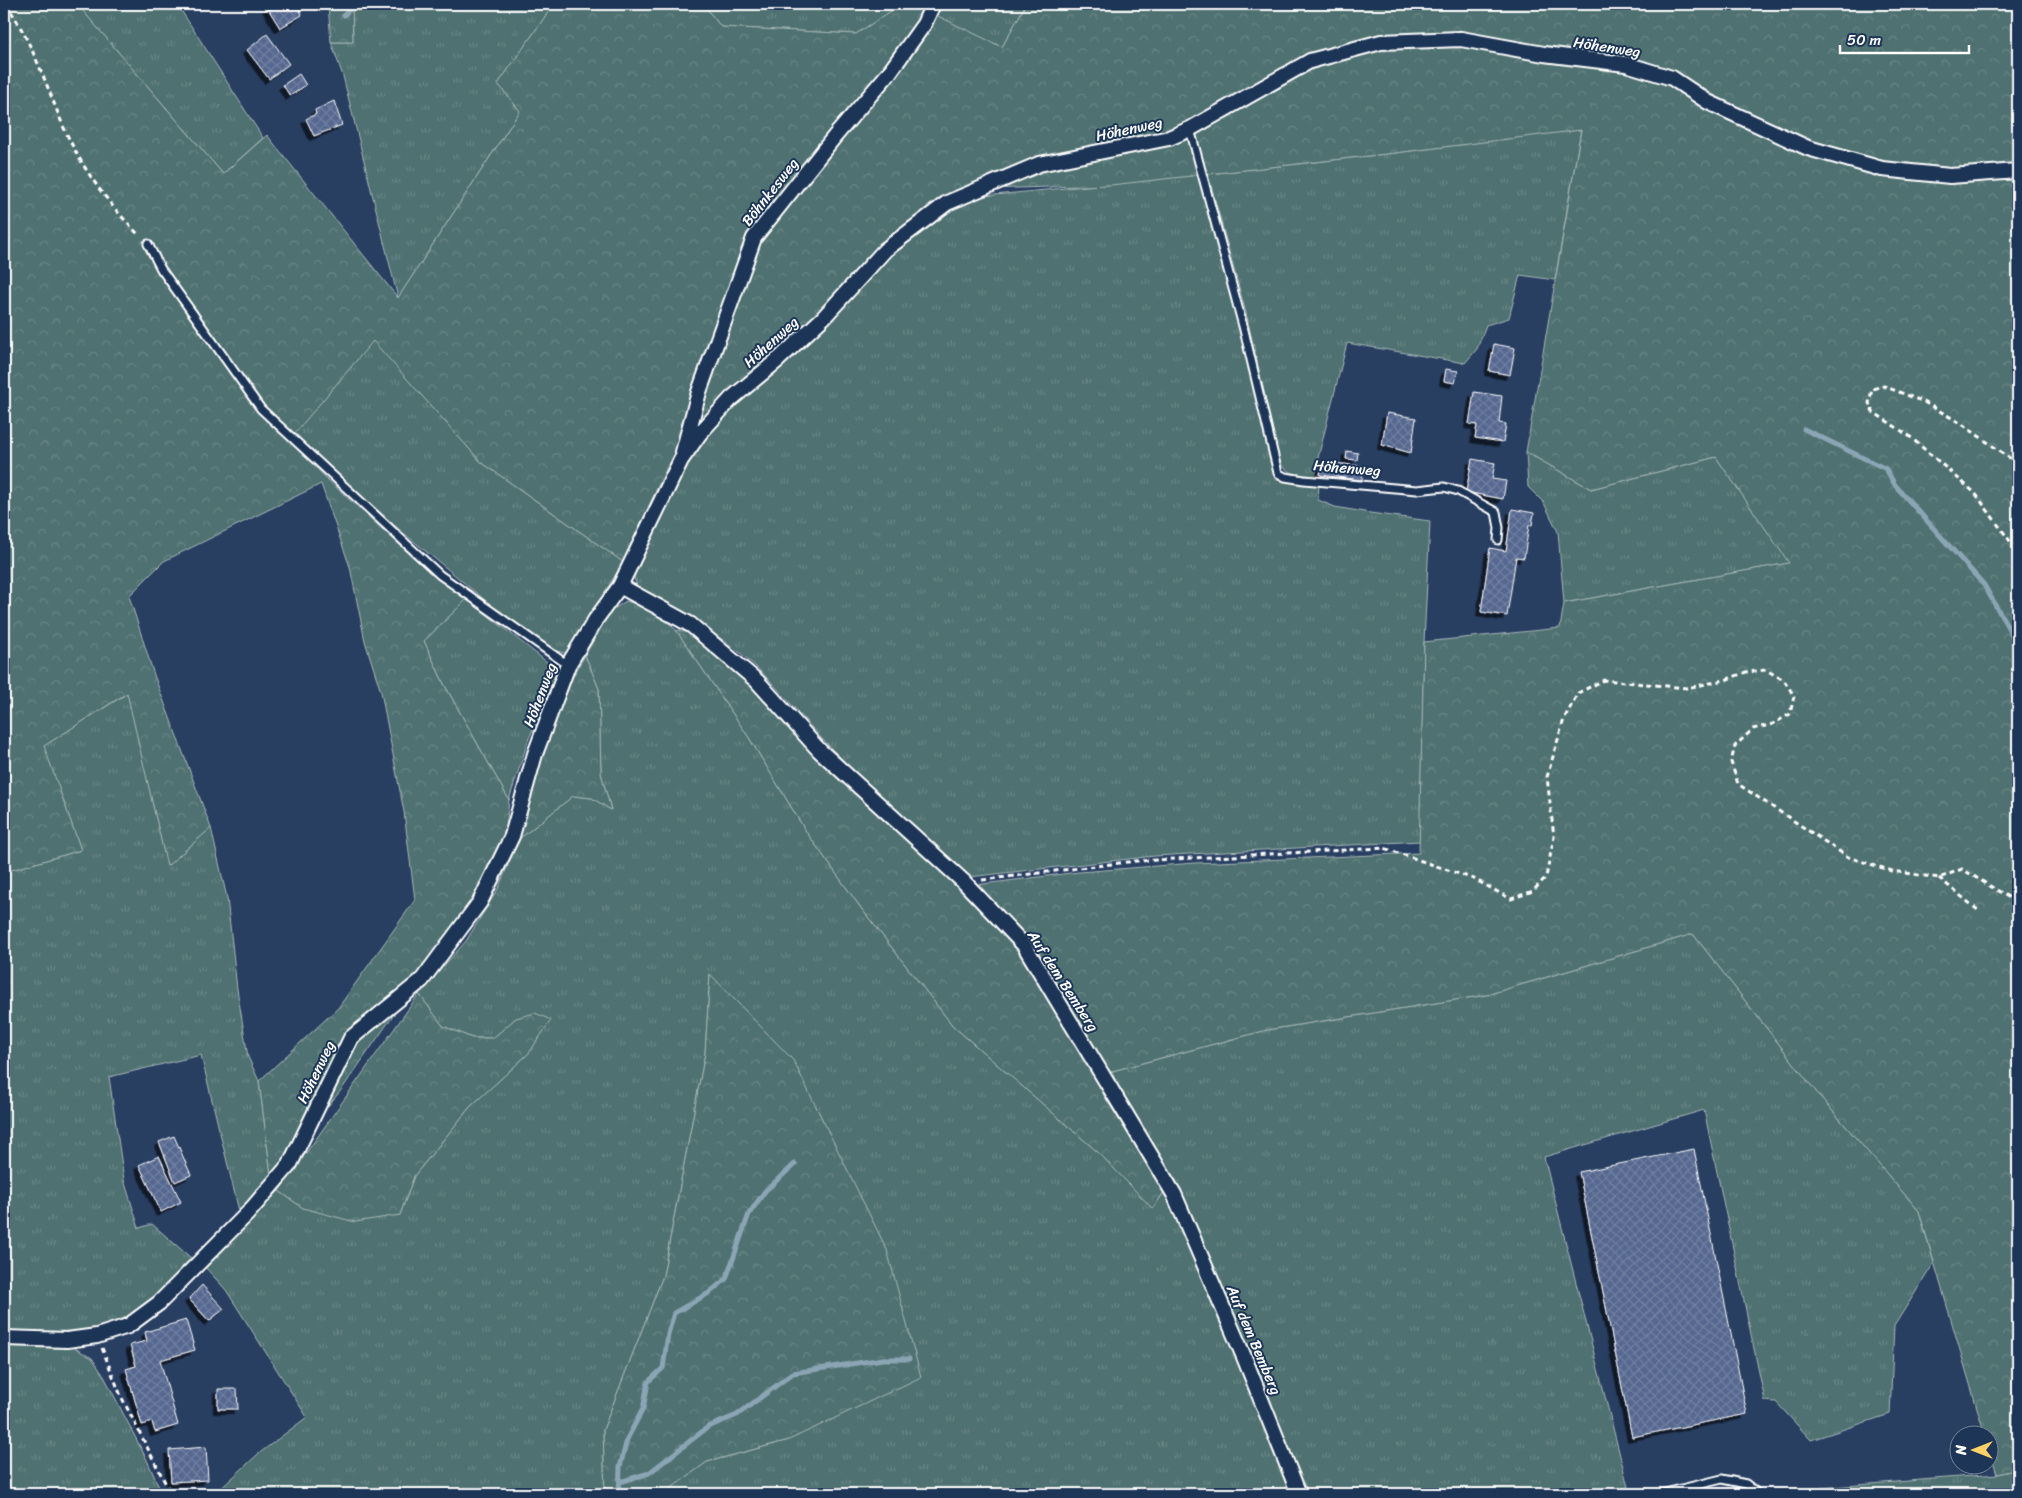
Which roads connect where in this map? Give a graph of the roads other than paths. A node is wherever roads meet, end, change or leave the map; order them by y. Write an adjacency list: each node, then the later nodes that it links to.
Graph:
1 (933, 4): 5 (street, Böhnkesweg)
2 (1190, 129): 3 (street, Höhenweg); 5 (street, Höhenweg); 6 (lane, Höhenweg)
3 (2018, 171)
4 (148, 244): 8 (lane)
5 (680, 460): 7 (street, Höhenweg)
6 (1498, 540)
7 (620, 586): 8 (street, Höhenweg); 10 (street, Auf dem Bemberg)
8 (568, 665): 9 (street, Höhenweg)
9 (4, 1338)
10 (1299, 1494)
11 (1661, 1494): 12 (lane)
12 (1758, 1494)

